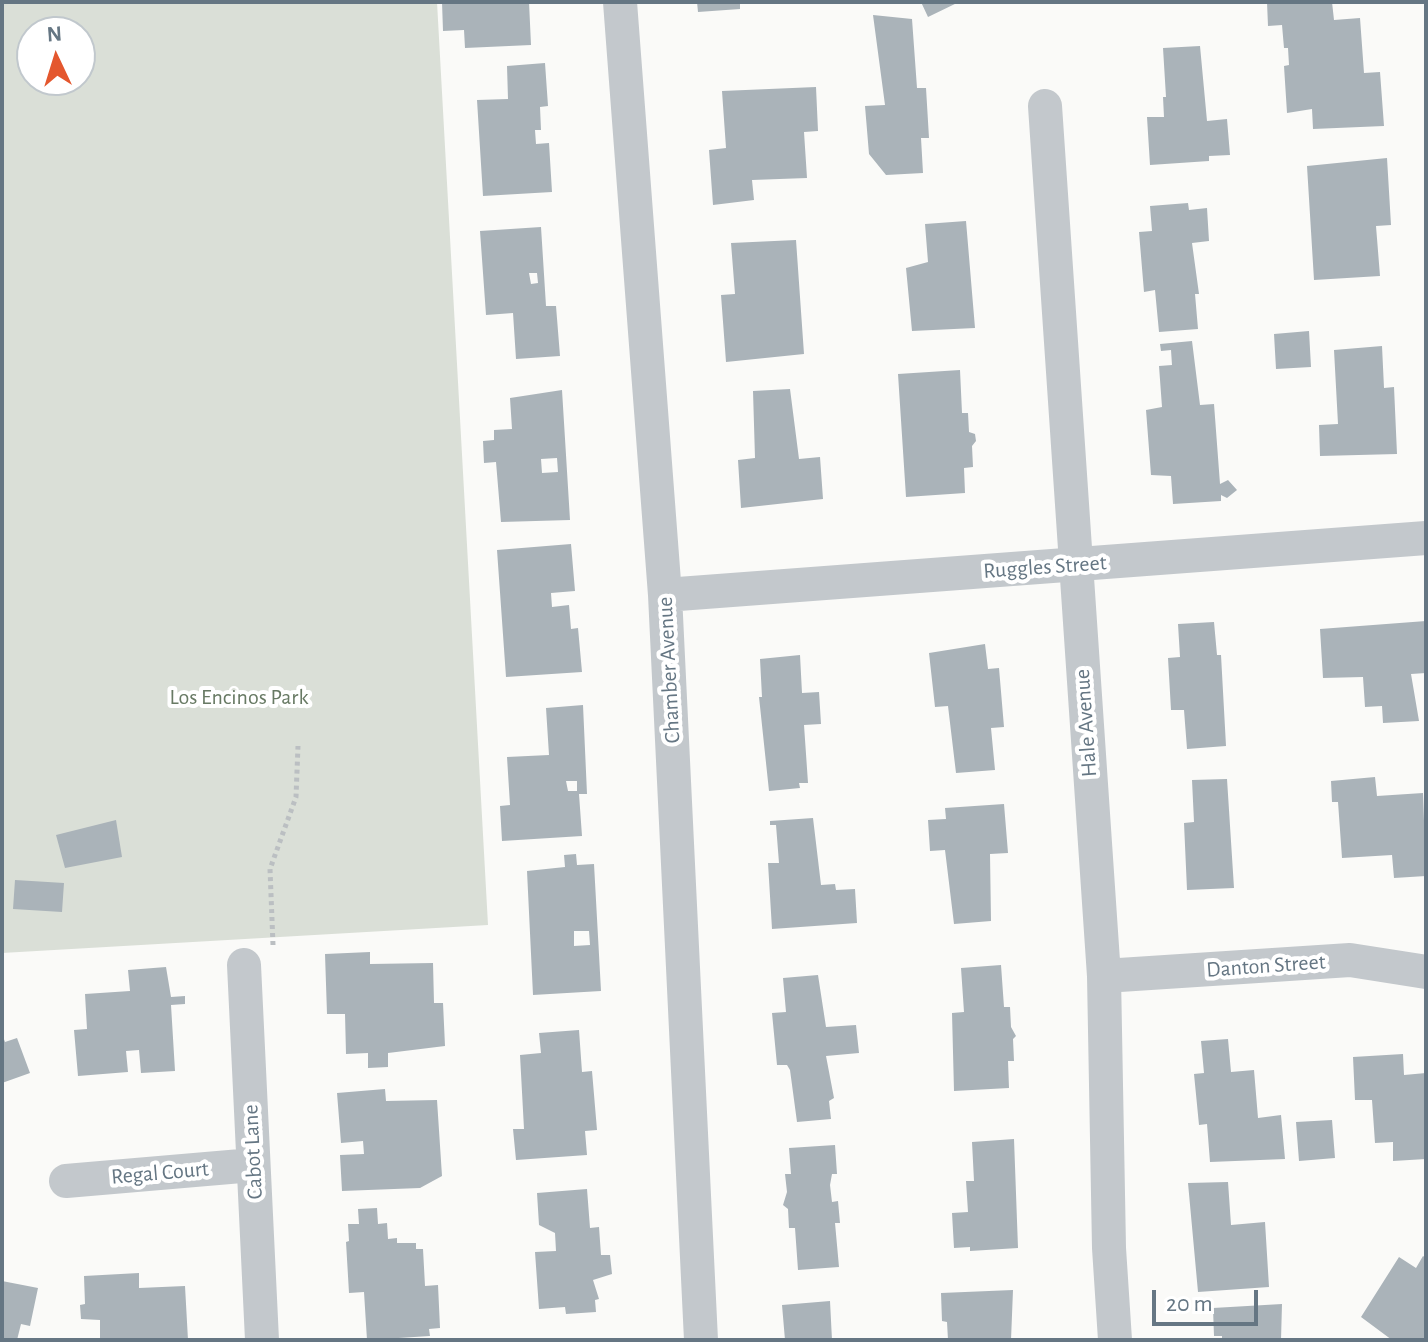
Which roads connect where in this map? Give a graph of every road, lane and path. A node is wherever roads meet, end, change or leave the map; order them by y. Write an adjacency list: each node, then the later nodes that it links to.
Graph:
1 (620, 2): 5 (street, Chamber Avenue)
2 (1045, 106): 4 (street, Hale Avenue)
3 (1426, 538): 4 (street, Ruggles Street)
4 (1074, 565): 5 (street, Ruggles Street); 9 (street, Hale Avenue)
5 (665, 595): 13 (street, Chamber Avenue)
6 (298, 746): 7 (path)
7 (244, 965): 10 (street, Cabot Lane)
8 (1426, 972): 9 (street, Danton Street)
9 (1104, 976): 14 (street, Hale Avenue)
10 (253, 1165): 11 (street, Regal Court); 12 (street, Cabot Lane)
11 (66, 1181)
12 (262, 1340)
13 (701, 1340)
14 (1115, 1340)

